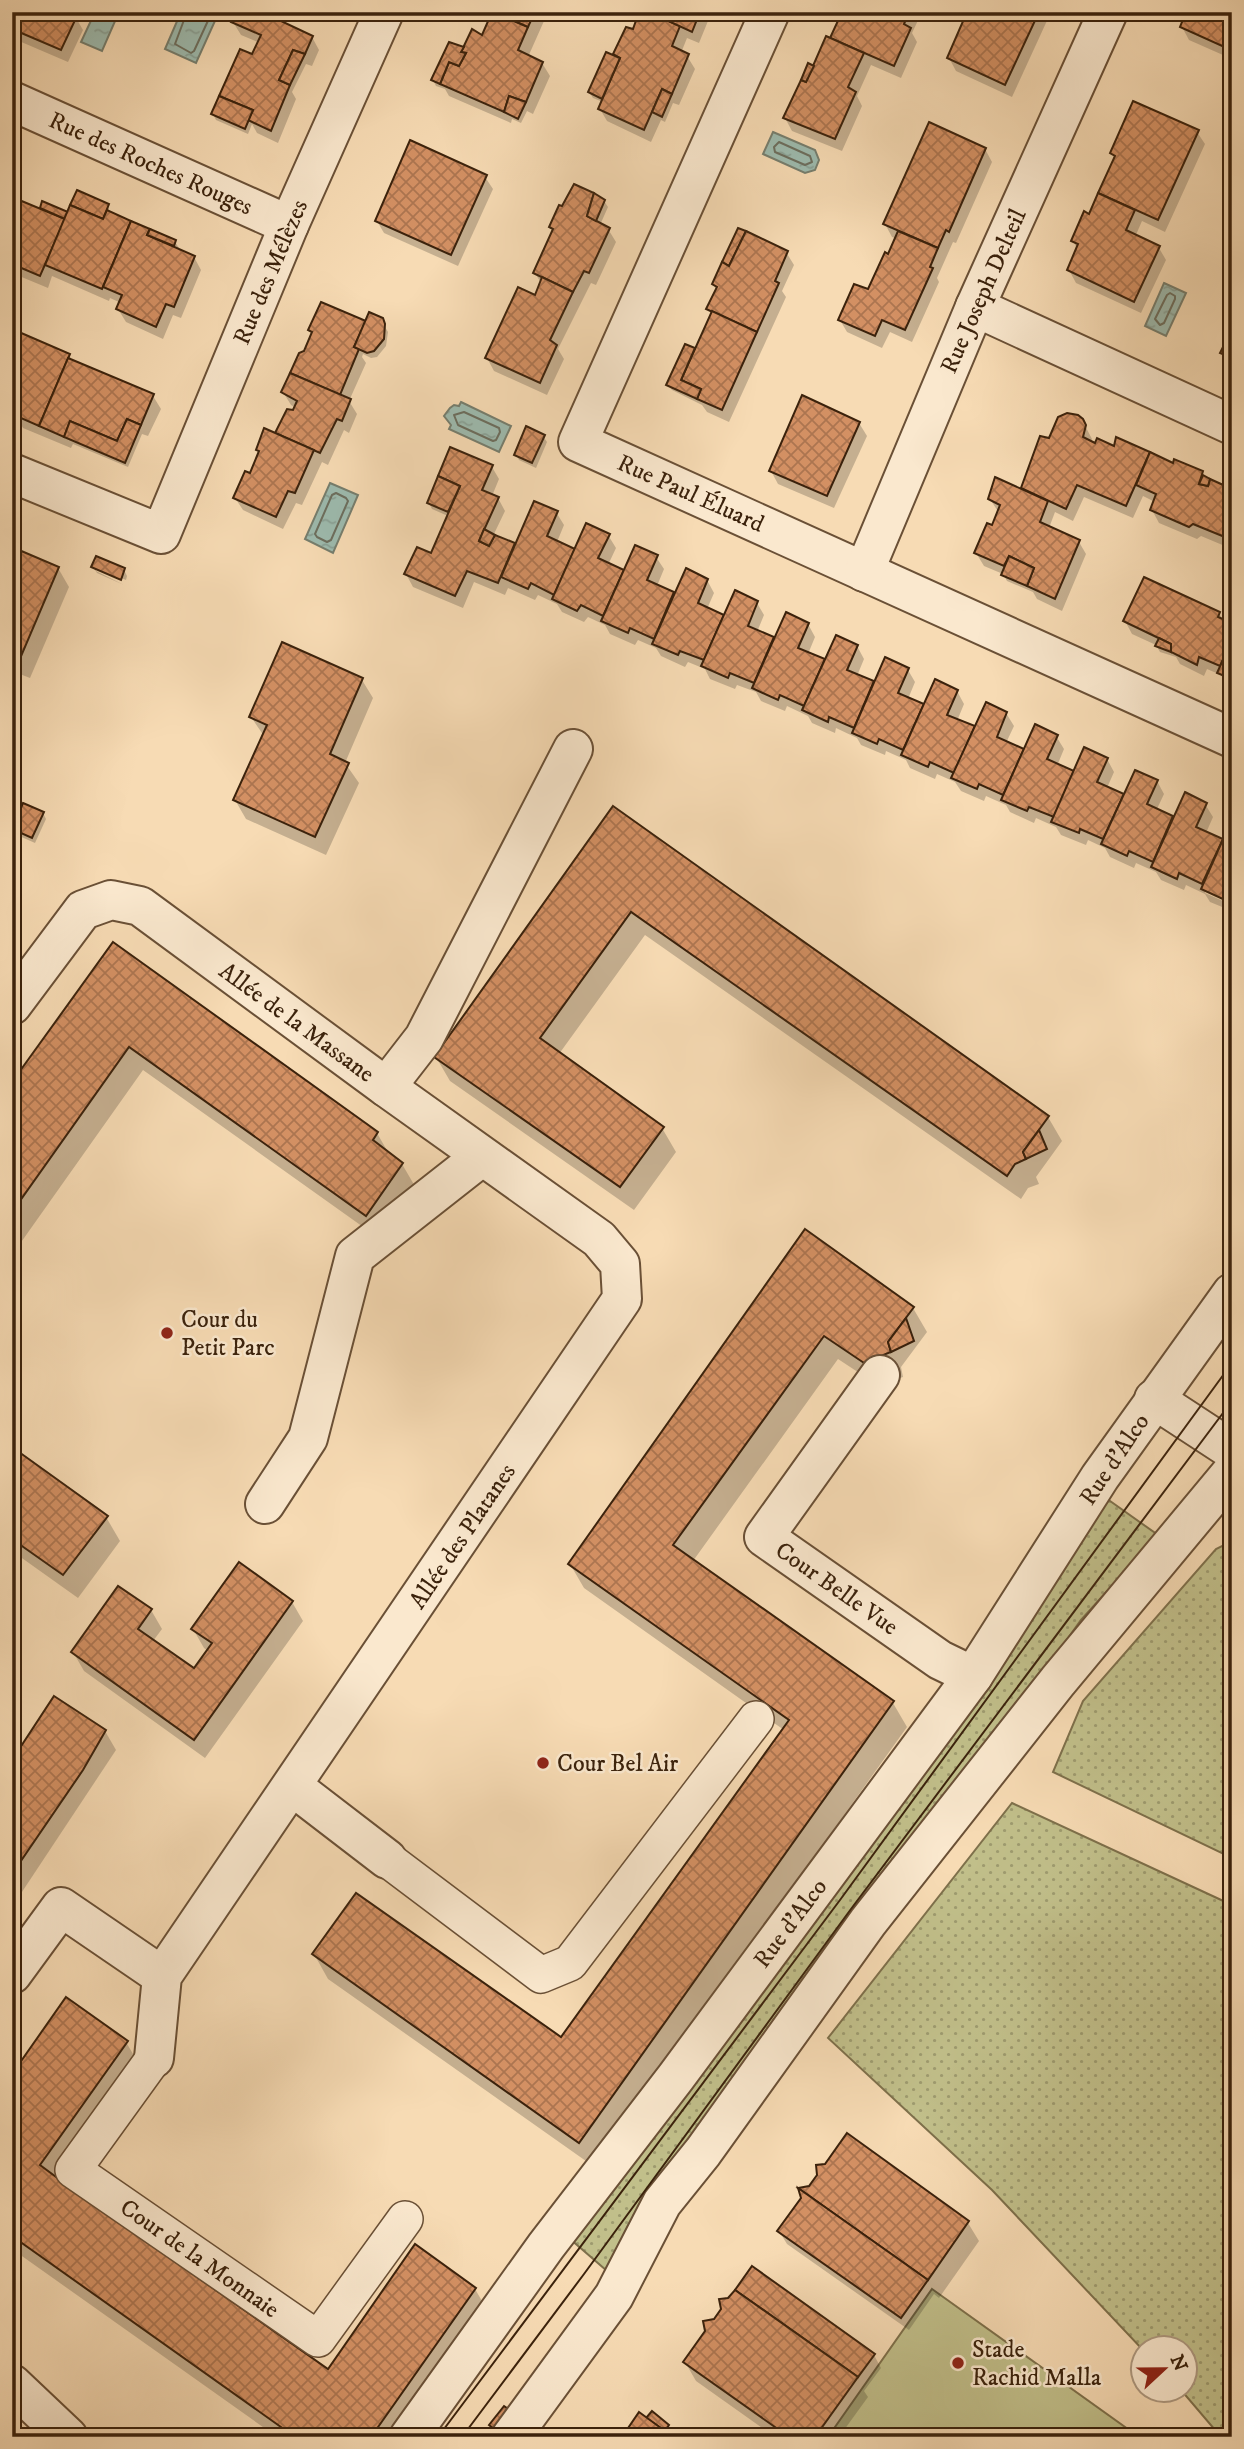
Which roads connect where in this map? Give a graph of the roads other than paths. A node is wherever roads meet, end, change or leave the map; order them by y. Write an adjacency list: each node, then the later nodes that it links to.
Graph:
1 (384, 12): 5 (street, Rue des Mélèzes)
2 (770, 12): 9 (street, Rue Paul Éluard)
3 (1108, 12): 6 (street, Rue Joseph Delteil)
4 (12, 101): 5 (street, Rue des Roches Rouges)
5 (289, 225): 8 (street, Rue des Mélèzes)
6 (975, 307): 7 (street); 9 (street, Rue Joseph Delteil)
7 (1232, 425)
8 (12, 473)
9 (864, 572): 10 (street, Rue Paul Éluard)
10 (1232, 738)
11 (573, 749): 13 (street, Allée de la Massane)
12 (12, 1006): 13 (street, Allée de la Massane)
13 (386, 1087): 14 (street, Allée des Platanes)
14 (481, 1157): 20 (street); 23 (street, Allée des Platanes)
15 (1232, 1293): 17 (street, Rue d'Alco)
16 (880, 1375): 21 (street, Cour Belle Vue)
17 (1154, 1399): 18 (street, Rue d'Alco); 21 (street, Rue d'Alco)
18 (1232, 1450)
19 (1232, 1472): 32 (street)
20 (265, 1504)
21 (973, 1676): 31 (street, Rue d'Alco)
22 (757, 1719): 24 (street)
23 (292, 1786): 24 (street); 26 (street, Allée des Platanes)
24 (387, 1859)
25 (12, 1974): 26 (street)
26 (162, 1976): 27 (street, Allée des Platanes)
27 (154, 2058): 28 (street, Cour de la Monnaie)
28 (405, 2219)
29 (12, 2384): 30 (street)
30 (68, 2437)
31 (409, 2437)
32 (511, 2437)

